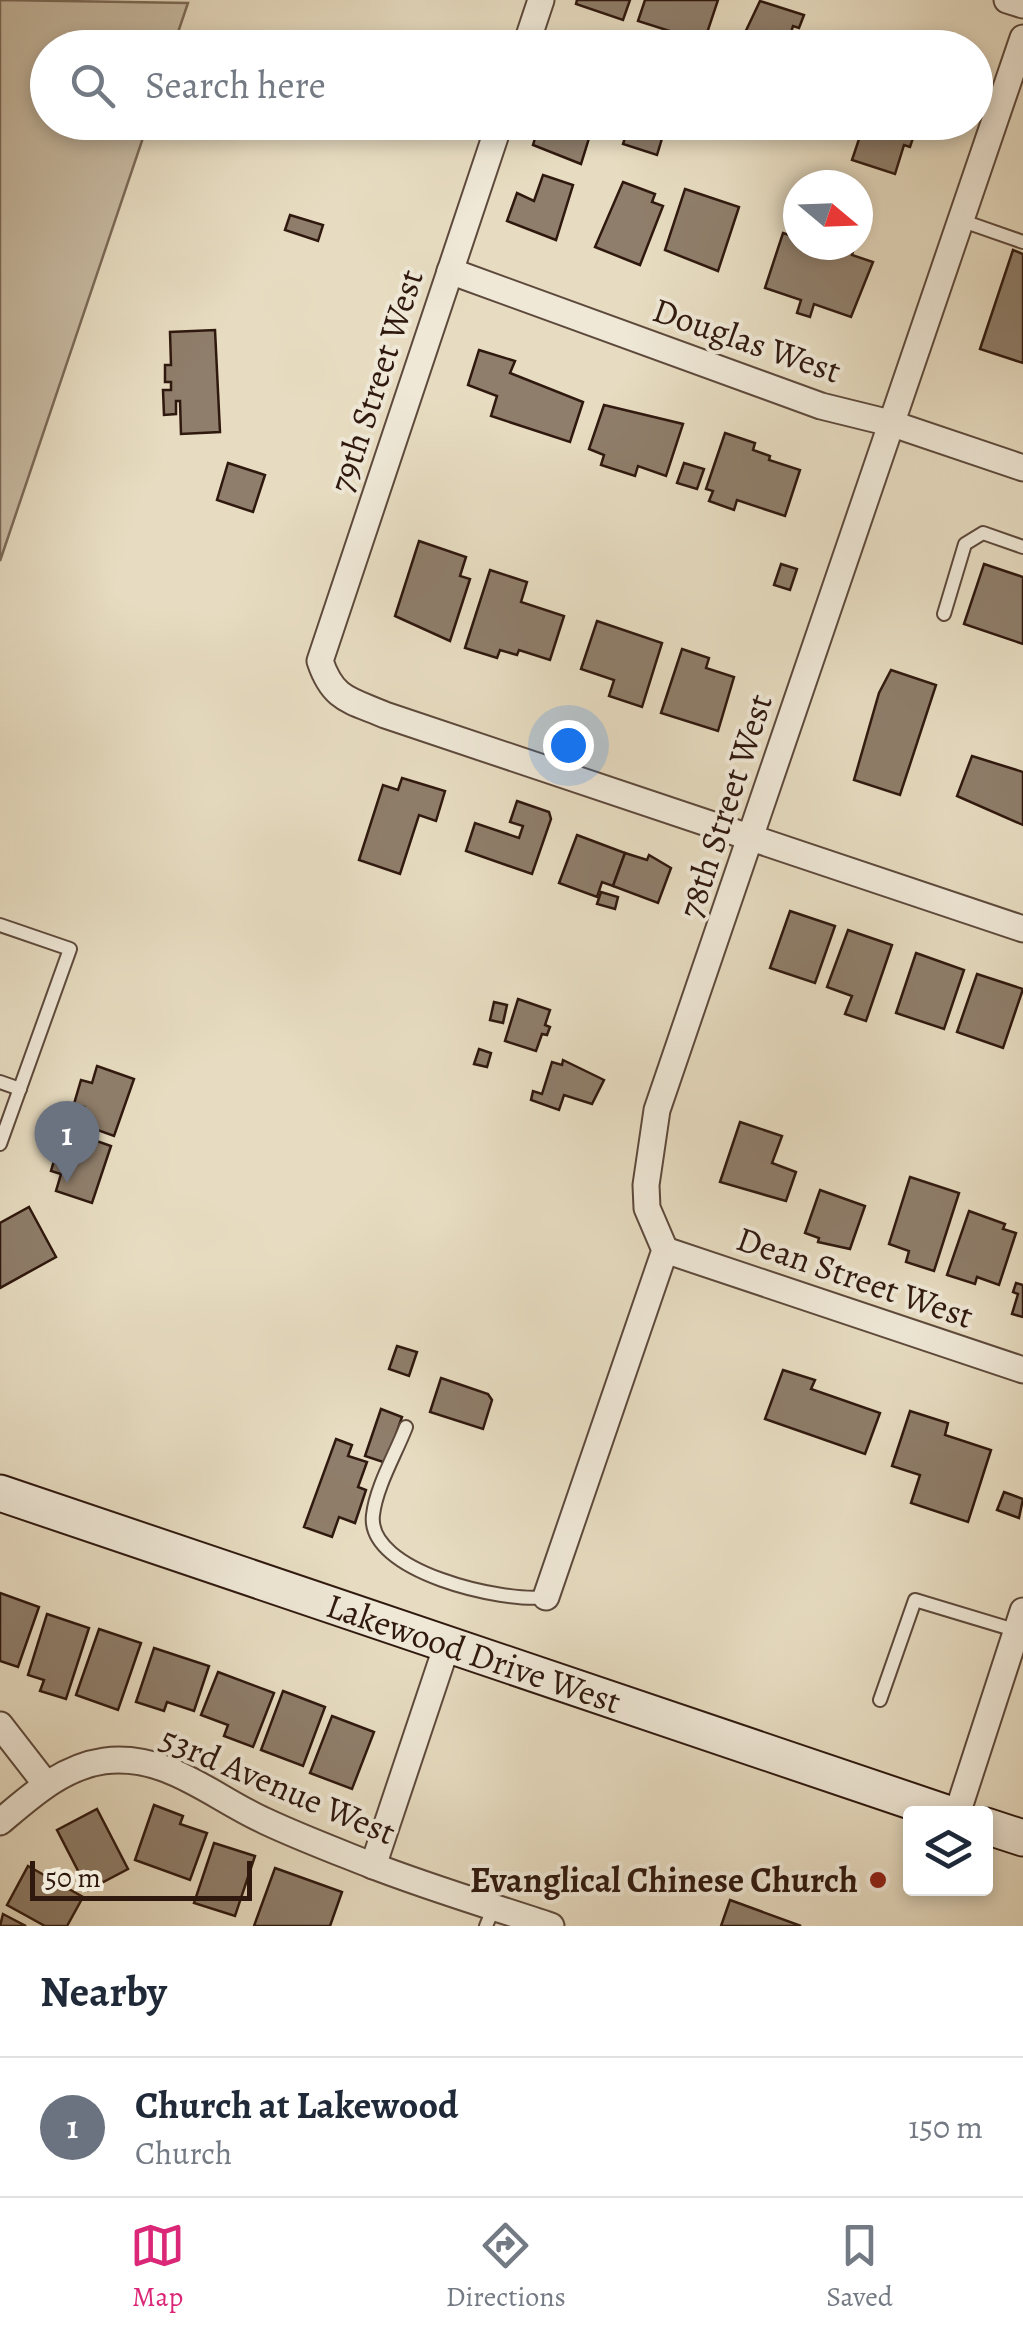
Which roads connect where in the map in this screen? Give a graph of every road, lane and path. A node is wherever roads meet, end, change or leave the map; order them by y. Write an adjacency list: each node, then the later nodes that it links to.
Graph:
1 (541, 0): 4 (street)
2 (1006, 0): 3 (street)
3 (1023, 5)
4 (531, 30)
5 (1023, 38): 6 (street, 78th Street West)
6 (1015, 85): 7 (street, 78th Street West)
7 (993, 139)
8 (494, 140): 12 (street, 79th Street West)
9 (993, 140): 10 (street, 78th Street West)
10 (960, 220): 11 (lane); 13 (street, 78th Street West)
11 (1023, 242)
12 (450, 271): 13 (street, Douglas West); 17 (street, 79th Street West)
13 (890, 422): 14 (street, Douglas West); 17 (street, 78th Street West)
14 (1023, 468)
15 (1023, 547): 16 (lane)
16 (944, 614)
17 (752, 838): 19 (street); 23 (street, 78th Street West)
18 (0, 925): 21 (lane)
19 (1023, 930)
20 (0, 1082): 21 (lane)
21 (20, 1089): 22 (lane)
22 (0, 1144)
23 (665, 1250): 24 (street, Dean Street West); 27 (street)
24 (1023, 1370)
25 (406, 1427): 27 (lane)
26 (0, 1493): 29 (main road, Lakewood Drive West)
27 (546, 1598)
28 (1021, 1625): 30 (lane); 34 (street)
29 (447, 1645): 33 (main road, Lakewood Drive West); 38 (street)
30 (880, 1700)
31 (0, 1724): 32 (street)
32 (46, 1783): 35 (street); 38 (street, 53rd Avenue West)
33 (925, 1806)
34 (961, 1806)
35 (0, 1822)
36 (993, 1828): 37 (main road)
37 (1023, 1838)
38 (373, 1866): 39 (street, 53rd Avenue West)
39 (490, 1917): 40 (street, 53rd Avenue West)
40 (552, 1926)

